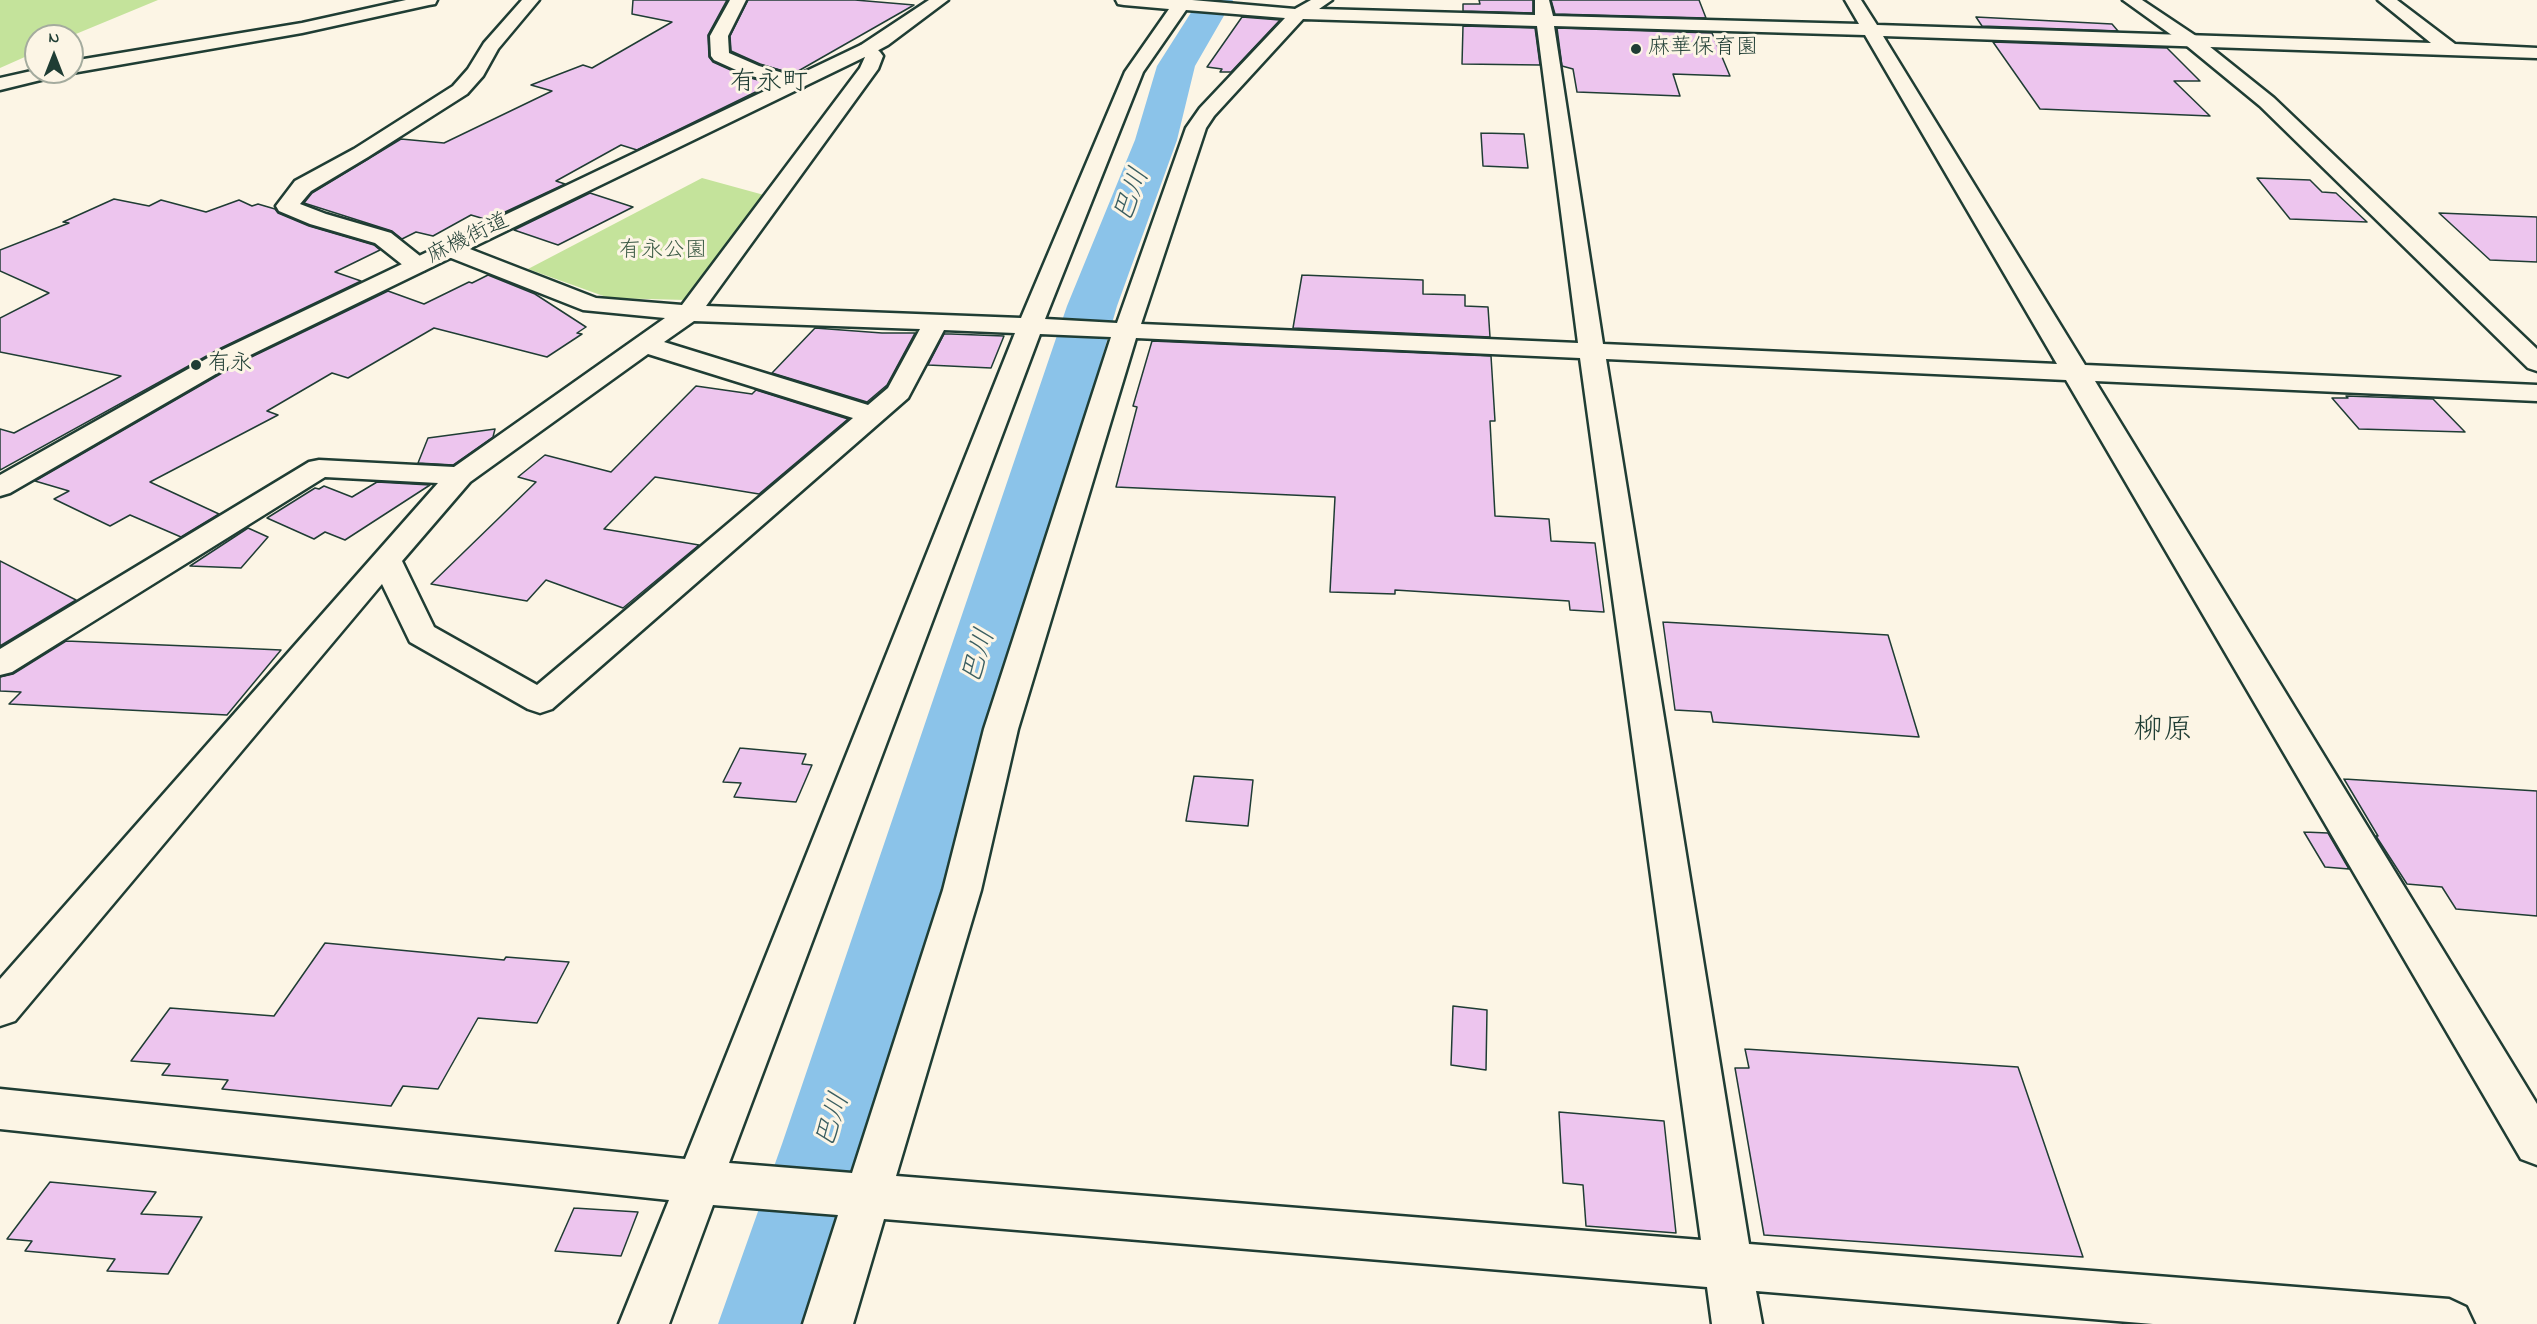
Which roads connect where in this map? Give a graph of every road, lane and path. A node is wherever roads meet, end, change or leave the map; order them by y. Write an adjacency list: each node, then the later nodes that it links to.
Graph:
1 (429, 0): 19 (street)
2 (531, 0): 24 (street)
3 (738, 0): 21 (street)
4 (940, 0): 16 (street, 麻機街道)
5 (1124, 0): 10 (street)
6 (1324, 0): 13 (street)
7 (1853, 0): 14 (street)
8 (2131, 0): 15 (street)
9 (2386, 0): 17 (street)
10 (1182, 2): 11 (street); 27 (street)
11 (1240, 5): 13 (street)
12 (1544, 11): 13 (street); 14 (street); 30 (street)
13 (1298, 14): 28 (street)
14 (1870, 30): 15 (street); 32 (street)
15 (2193, 42): 17 (street); 31 (street)
16 (867, 49): 21 (street, 麻機街道); 25 (street)
17 (2450, 49): 18 (street)
18 (2537, 53)
19 (84, 65)
20 (24, 78): 22 (street)
21 (797, 83): 23 (street, 麻機街道)
22 (0, 84)
23 (449, 249): 24 (street, 麻機街道); 25 (street)
24 (417, 265): 36 (street, 麻機街道)
25 (689, 313): 26 (street); 29 (street)
26 (936, 322): 27 (street); 34 (street)
27 (1030, 327): 28 (street); 42 (street)
28 (1126, 331): 30 (street); 43 (street)
29 (647, 345): 34 (street); 35 (street)
30 (1592, 353): 32 (street); 44 (street)
31 (2537, 363)
32 (2077, 373): 33 (street); 41 (street)
33 (2537, 393)
34 (872, 415): 37 (street)
35 (460, 476): 37 (street); 38 (street)
36 (0, 486)
37 (386, 560): 39 (street)
38 (0, 664)
39 (0, 1008)
40 (0, 1109): 42 (street)
41 (2537, 1144)
42 (700, 1182): 43 (street); 45 (street)
43 (867, 1195): 44 (street); 46 (street)
44 (1728, 1267): 47 (street); 48 (street)
45 (644, 1324)
46 (828, 1324)
47 (1737, 1324)
48 (2449, 1324)

